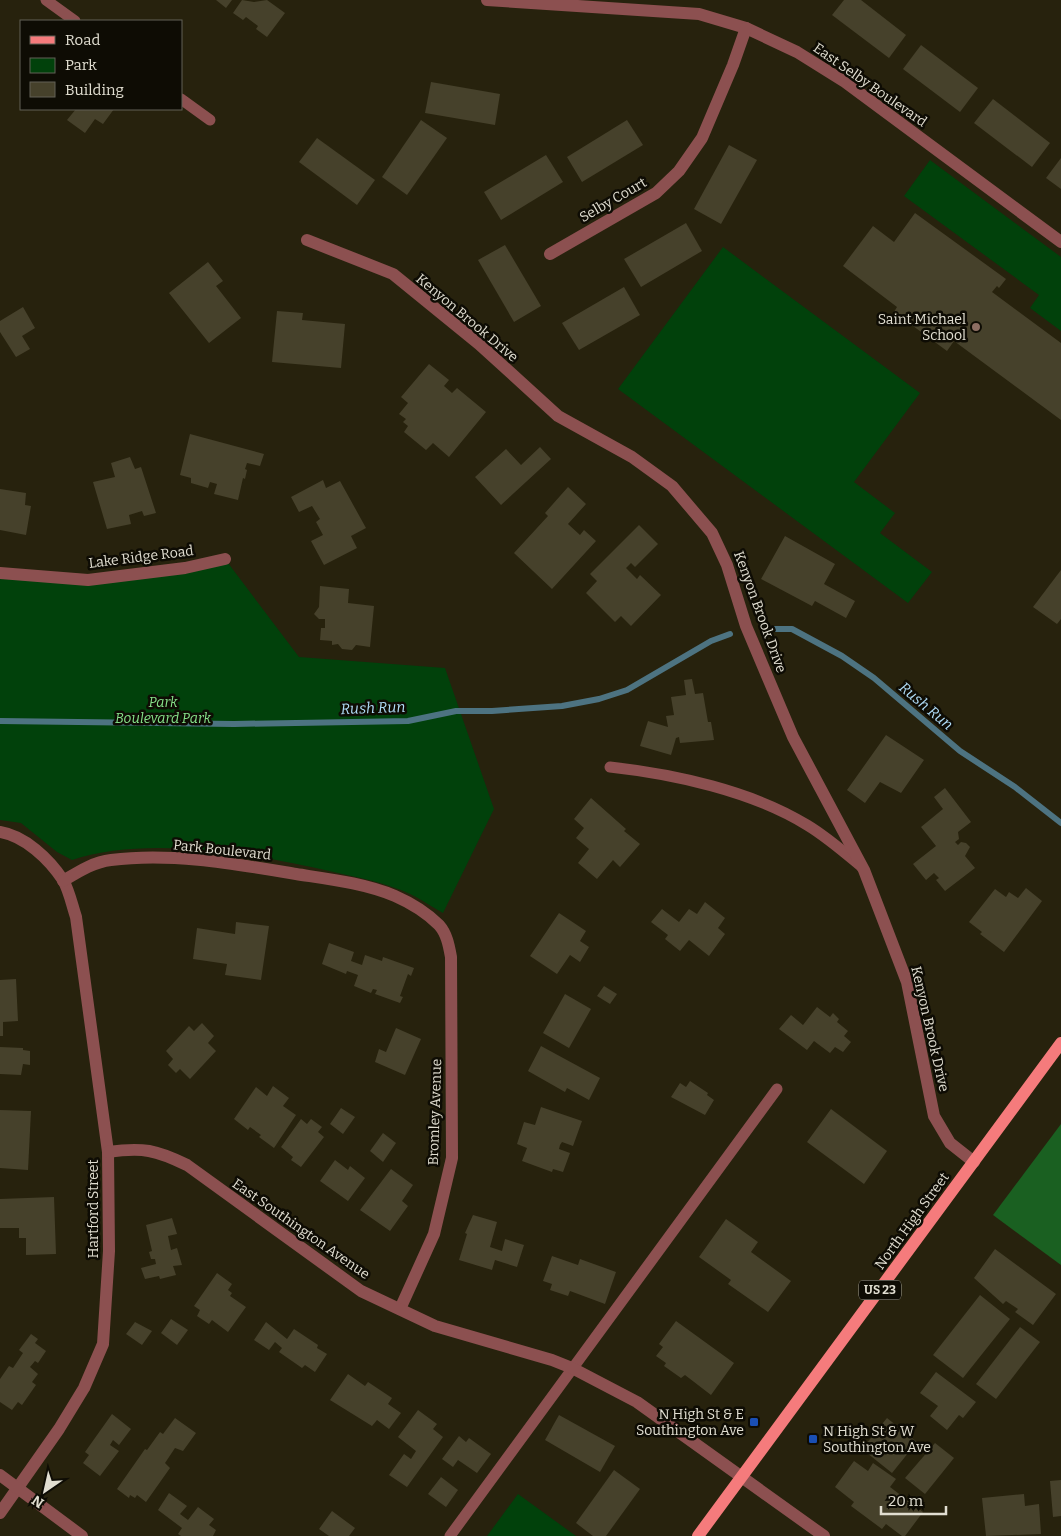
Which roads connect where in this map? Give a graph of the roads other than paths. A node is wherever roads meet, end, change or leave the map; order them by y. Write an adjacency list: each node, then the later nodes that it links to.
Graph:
1 (46, 0): 3 (lane)
2 (487, 0): 4 (street, East Selby Boulevard)
3 (74, 20)
4 (746, 28): 8 (street, East Selby Boulevard); 9 (street, Selby Court)
5 (182, 100): 6 (lane)
6 (210, 120)
7 (307, 240): 14 (street, Kenyon Brook Drive)
8 (1061, 242)
9 (550, 254)
10 (226, 559): 11 (street, Lake Ridge Road)
11 (0, 573)
12 (610, 767): 14 (lane)
13 (0, 832): 15 (street)
14 (864, 870): 20 (street, Kenyon Brook Drive)
15 (63, 881): 16 (street, Park Boulevard); 19 (street, Hartford Street)
16 (447, 938): 21 (street, Bromley Avenue)
17 (1061, 1044): 20 (main road, North High Street / US 23)
18 (777, 1088): 22 (lane)
19 (108, 1152): 21 (street, East Southington Avenue); 25 (street, Hartford Street)
20 (974, 1162): 24 (main road, North High Street / US 23)
21 (400, 1309): 22 (street, East Southington Avenue)
22 (572, 1368): 24 (street, East Southington Avenue); 28 (lane)
23 (0, 1475): 25 (street)
24 (742, 1476): 29 (main road, North High Street / US 23); 30 (street, East Southington Avenue)
25 (18, 1489): 26 (street, Hartford Street); 27 (street)
26 (0, 1513)
27 (82, 1536)
28 (450, 1536)
29 (698, 1536)
30 (824, 1536)

